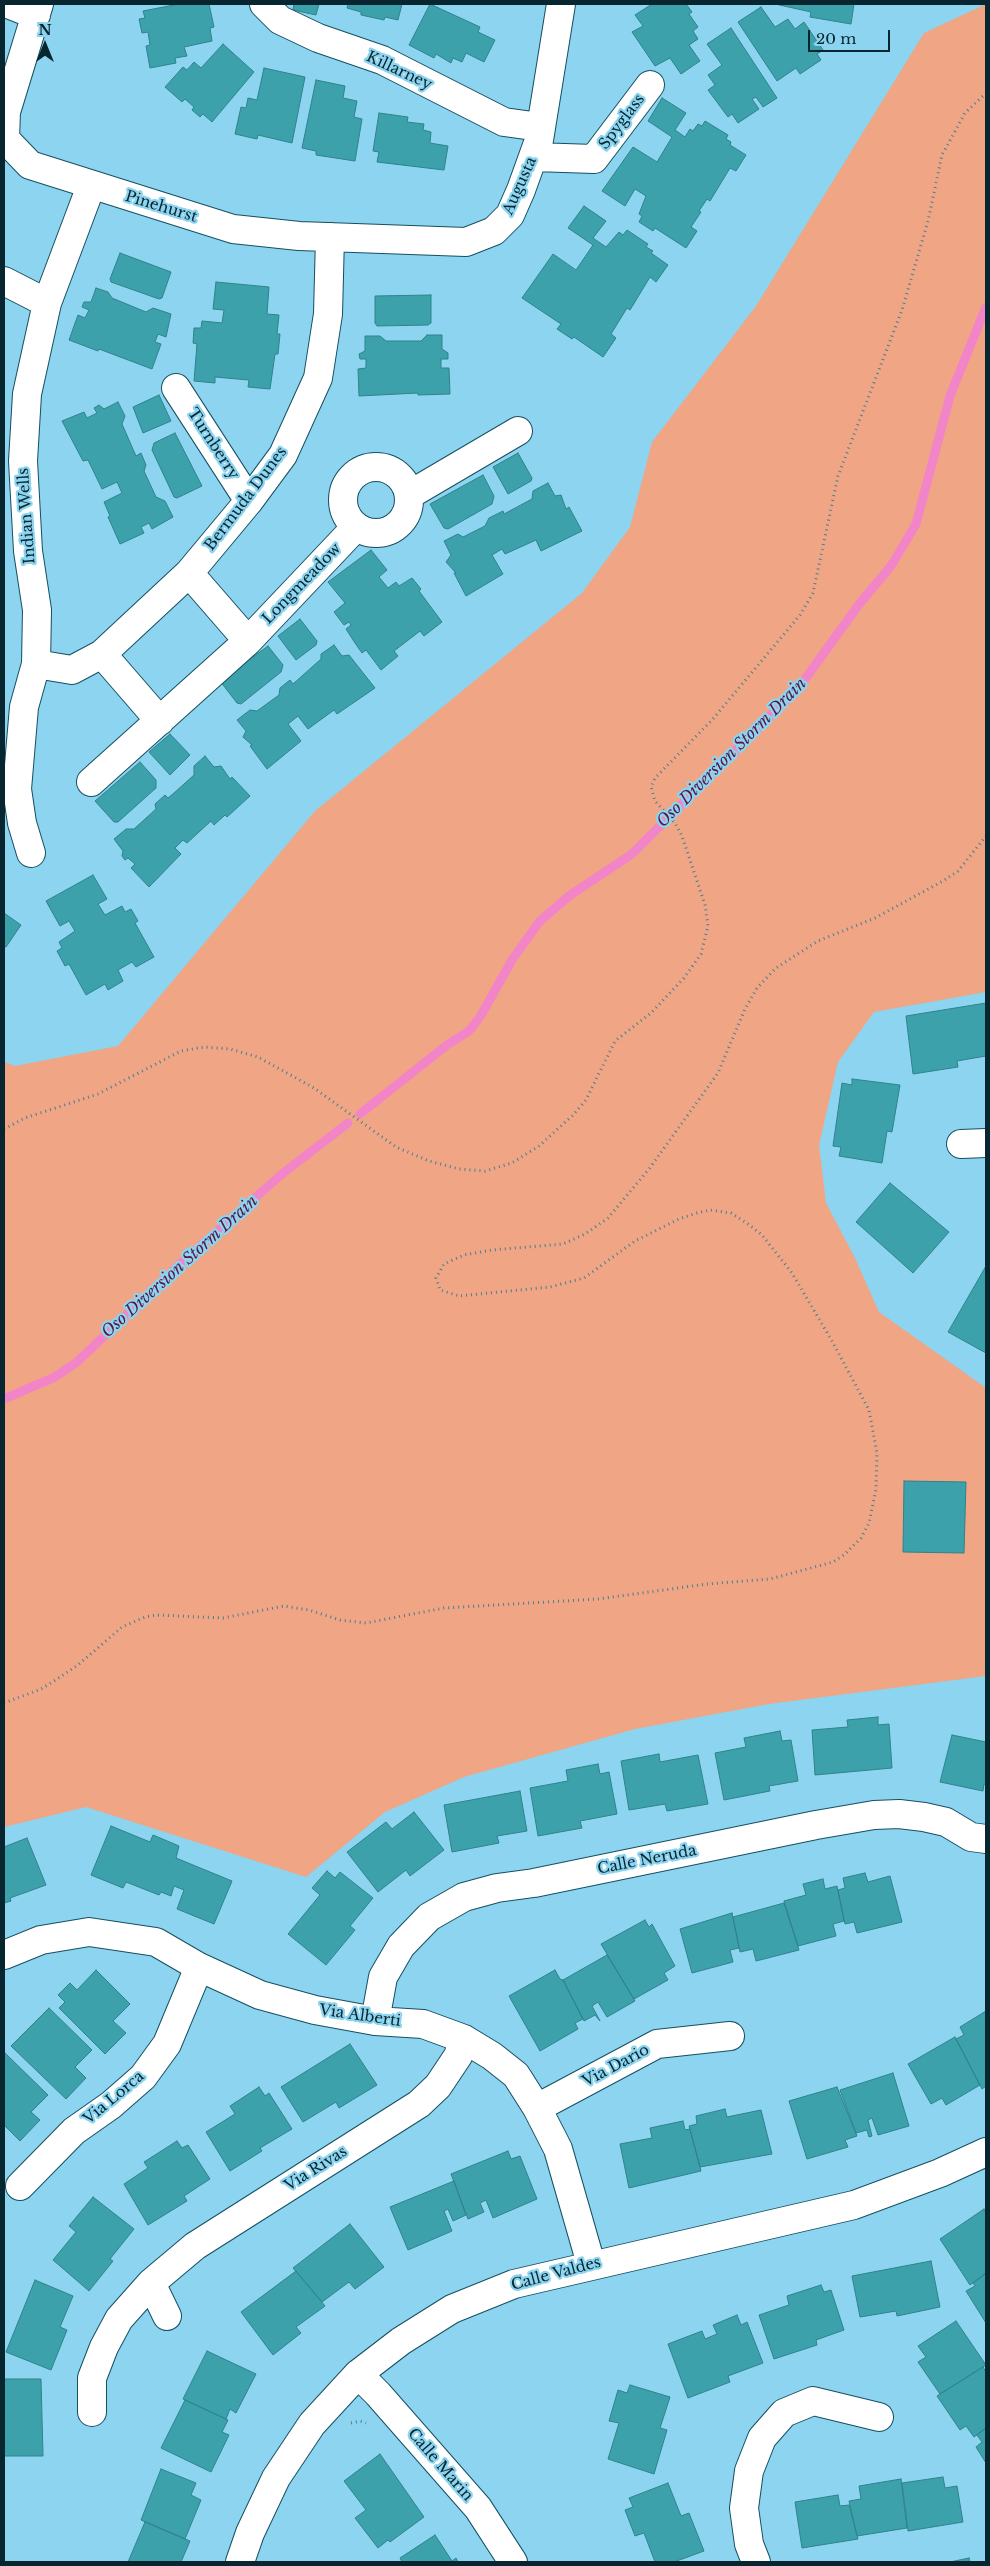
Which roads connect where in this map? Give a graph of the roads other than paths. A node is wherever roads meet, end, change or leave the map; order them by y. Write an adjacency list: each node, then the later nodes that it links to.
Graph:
1 (8, 4): 4 (street)
2 (264, 4): 6 (street, Killarney)
3 (561, 4): 6 (street, Augusta)
4 (37, 9): 7 (street)
5 (650, 85): 8 (street, Spyglass)
6 (540, 127): 8 (street, Augusta)
7 (5, 139): 9 (street, Pinehurst)
8 (534, 157): 10 (street, Augusta)
9 (91, 186): 10 (street, Pinehurst); 12 (street, Indian Wells)
10 (330, 237): 16 (street, Bermuda Dunes)
11 (4, 281): 12 (street)
12 (47, 302): 21 (street, Indian Wells)
13 (176, 388): 16 (street, Turnberry)
14 (518, 431): 15 (street)
15 (409, 495): 17 (street); 17 (street)
16 (249, 501): 18 (street, Bermuda Dunes)
17 (356, 527): 19 (street, Longmeadow)
18 (189, 574): 19 (street); 20 (street, Bermuda Dunes)
19 (248, 641): 22 (street, Longmeadow)
20 (102, 654): 21 (street, Bermuda Dunes); 22 (street)
21 (36, 664): 24 (street, Indian Wells)
22 (160, 720): 23 (street, Longmeadow)
23 (91, 782)
24 (31, 853)
25 (986, 1839): 28 (street, Calle Neruda)
26 (4, 1955): 27 (street, Via Alberti)
27 (199, 1967): 28 (street, Via Alberti); 33 (street, Via Lorca)
28 (375, 2021): 30 (street, Via Alberti)
29 (730, 2036): 31 (street, Via Dario)
30 (464, 2039): 31 (street, Via Alberti); 35 (street, Via Rivas)
31 (537, 2108): 34 (street, Via Alberti)
32 (986, 2152): 34 (street, Calle Valdes)
33 (20, 2186)
34 (591, 2264): 37 (street, Calle Valdes)
35 (151, 2283): 36 (street); 38 (street, Via Rivas)
36 (167, 2316)
37 (358, 2374): 40 (street, Calle Valdes); 41 (street, Calle Marin)
38 (92, 2412)
39 (879, 2417): 42 (street)
40 (240, 2562)
41 (513, 2562)
42 (756, 2562)

